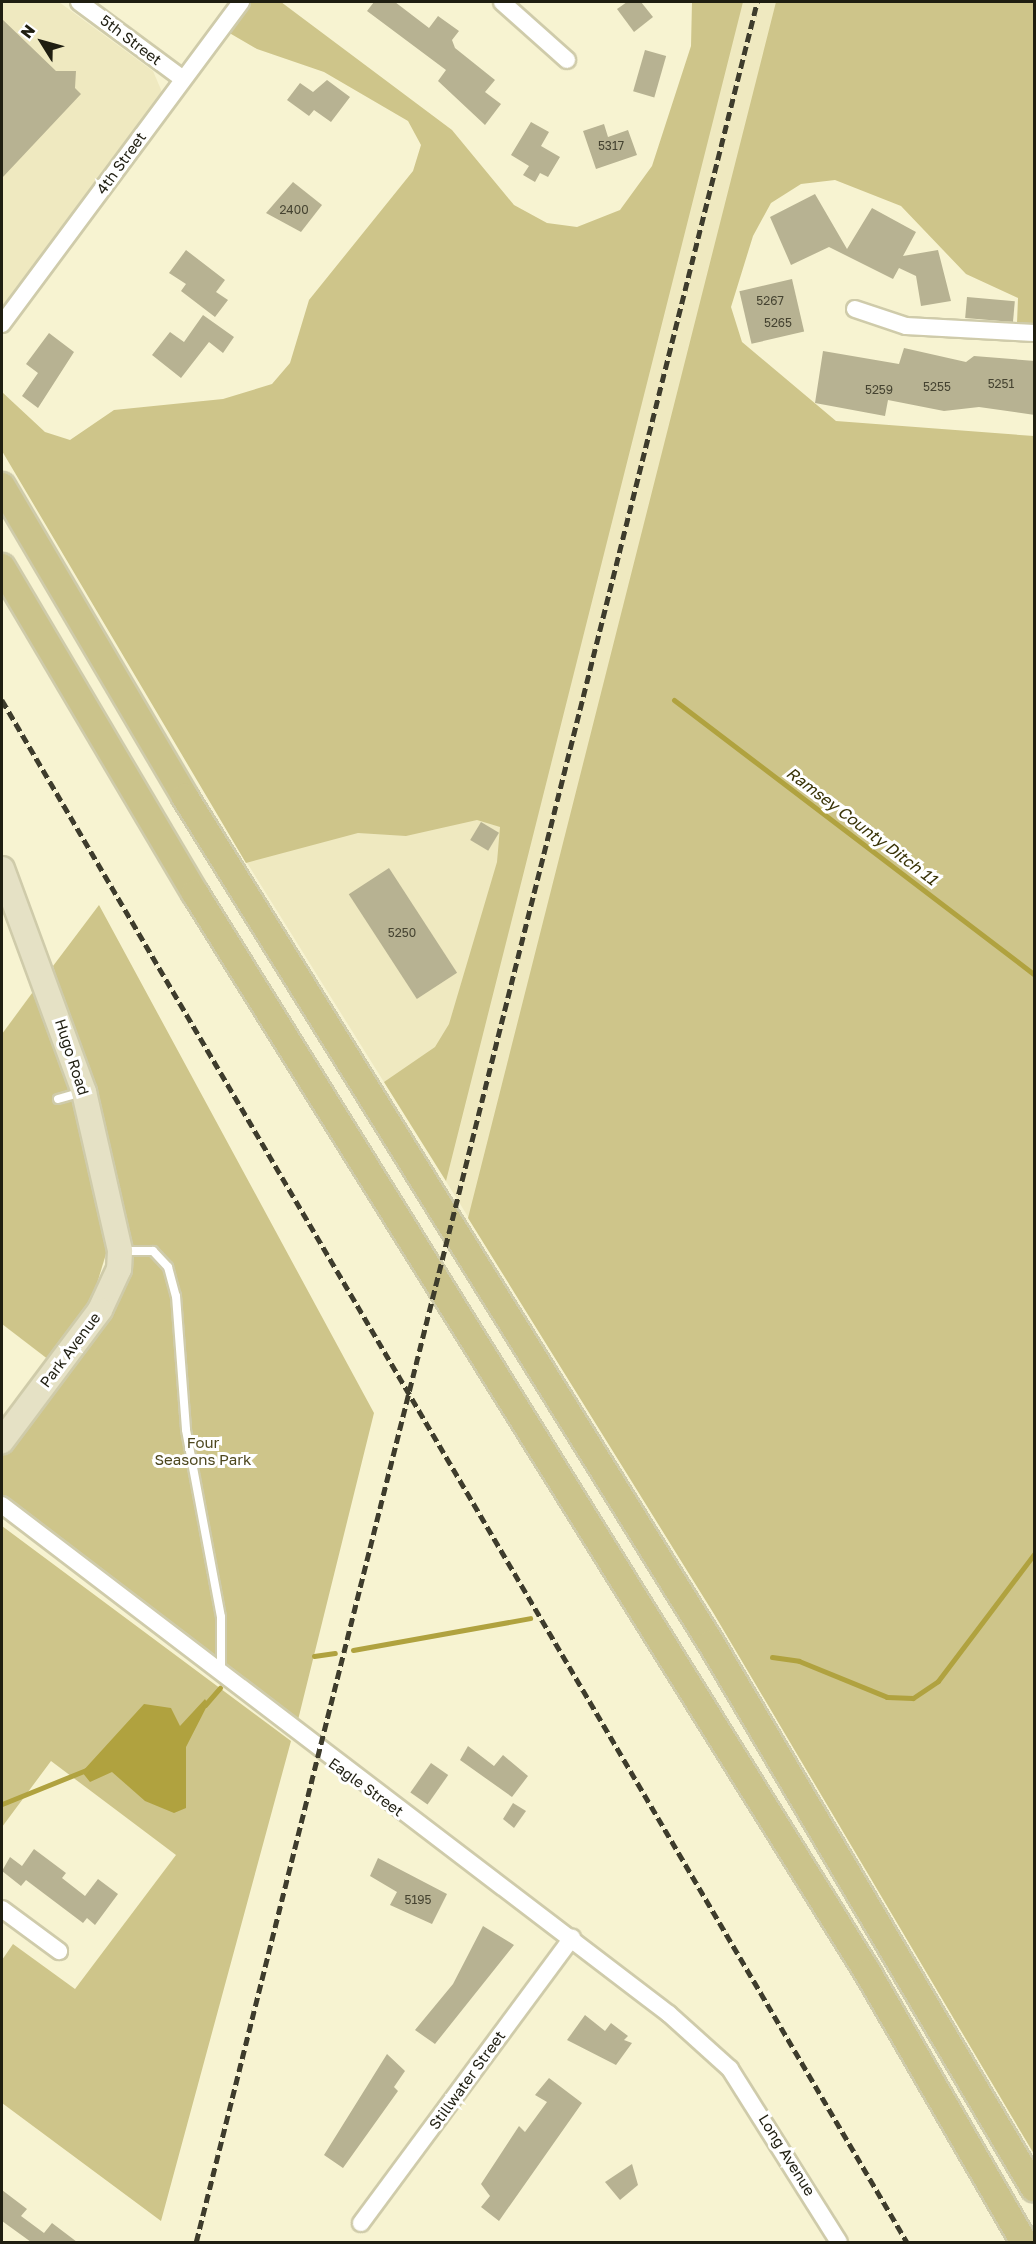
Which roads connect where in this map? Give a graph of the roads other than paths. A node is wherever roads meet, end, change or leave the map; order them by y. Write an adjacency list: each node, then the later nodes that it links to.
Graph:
1 (79, 2): 5 (street, 5th Street)
2 (241, 2): 5 (street, 4th Street)
3 (502, 2): 4 (street)
4 (567, 60)
5 (183, 79): 7 (street, 4th Street)
6 (855, 309): 8 (street)
7 (2, 324)
8 (1035, 333)
9 (2, 486): 22 (main road)
10 (2, 567): 25 (main road)
11 (2, 869): 12 (street, Hugo Road)
12 (84, 1092): 13 (lane); 14 (street, Hugo Road)
13 (58, 1099)
14 (120, 1251): 15 (street, Park Avenue); 17 (lane)
15 (2, 1441)
16 (2, 1505): 17 (street, Eagle Street)
17 (221, 1676): 19 (street, Eagle Street)
18 (2, 1909): 20 (street)
19 (572, 1938): 21 (street, Eagle Street); 23 (street, Stillwater Street)
20 (59, 1951)
21 (730, 2069): 24 (street, Long Avenue)
22 (1035, 2188)
23 (361, 2223)
24 (839, 2242)
25 (1024, 2242)

